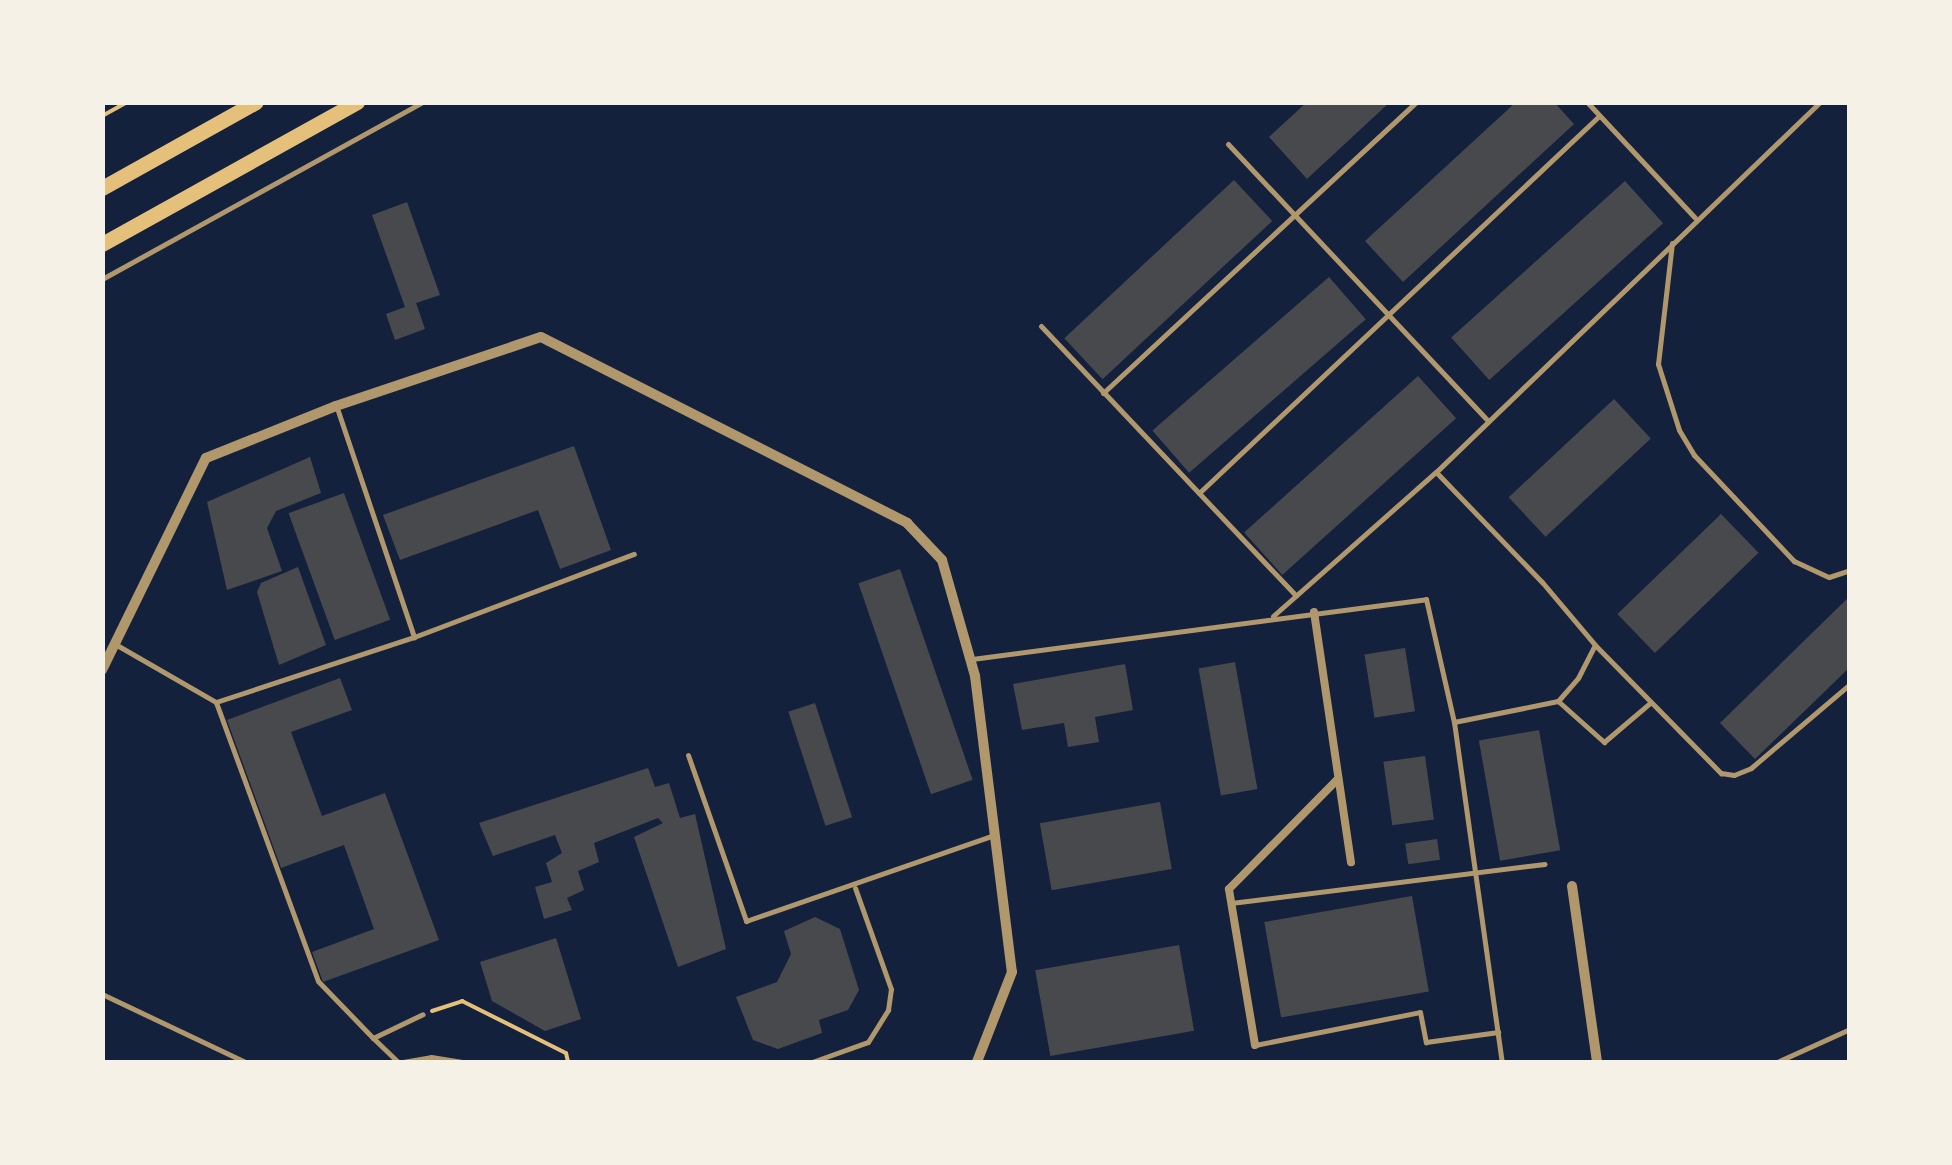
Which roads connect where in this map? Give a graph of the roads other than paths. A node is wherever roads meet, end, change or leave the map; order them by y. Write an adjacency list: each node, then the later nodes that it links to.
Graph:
1 (256, 102): 9 (main road)
2 (357, 102): 13 (main road)
3 (422, 102): 14 (lane)
4 (1416, 102): 10 (lane)
5 (1587, 102): 7 (lane)
6 (1820, 102): 11 (lane)
7 (1599, 116): 11 (lane); 15 (lane)
8 (1228, 144): 10 (lane)
9 (102, 188)
10 (1293, 217): 15 (lane); 17 (lane)
11 (1695, 218): 12 (lane)
12 (1672, 240): 19 (lane); 23 (lane)
13 (102, 244)
14 (102, 279)
15 (1388, 315): 19 (lane); 21 (lane)
16 (1042, 326): 17 (lane)
17 (1103, 393): 21 (lane)
18 (336, 406): 27 (lane); 28 (street); 30 (street)
19 (1487, 420): 20 (lane)
20 (1436, 472): 24 (lane); 29 (lane)
21 (1199, 493): 24 (lane)
22 (634, 554): 27 (lane)
23 (1850, 570)
24 (1296, 596): 26 (lane)
25 (1314, 612): 26 (lane); 36 (lane); 38 (street)
26 (1270, 618): 30 (lane)
27 (414, 637): 34 (lane)
28 (116, 644): 31 (street); 34 (lane)
29 (1595, 646): 33 (lane); 35 (lane)
30 (970, 659): 39 (street)
31 (102, 670)
32 (1850, 684): 35 (lane)
33 (1558, 701): 35 (lane); 36 (lane)
34 (216, 702): 50 (lane)
35 (1650, 703)
36 (1454, 722): 42 (lane)
37 (688, 755): 44 (lane)
38 (1338, 779): 40 (street); 45 (street)
39 (995, 835): 44 (lane); 56 (street)
40 (1351, 862)
41 (1545, 864): 42 (lane)
42 (1476, 874): 45 (lane); 49 (lane)
43 (1572, 886): 58 (street)
44 (854, 887): 55 (lane)
45 (1231, 903): 51 (street)
46 (102, 994): 52 (lane)
47 (422, 1014): 50 (lane)
48 (1850, 1029): 59 (lane)
49 (1498, 1032): 51 (lane); 57 (lane)
50 (373, 1038): 53 (lane)
51 (1255, 1045)
52 (246, 1062)
53 (400, 1062): 54 (lane)
54 (461, 1062)
55 (812, 1062)
56 (976, 1062)
57 (1502, 1062)
58 (1597, 1062)
59 (1777, 1062)

